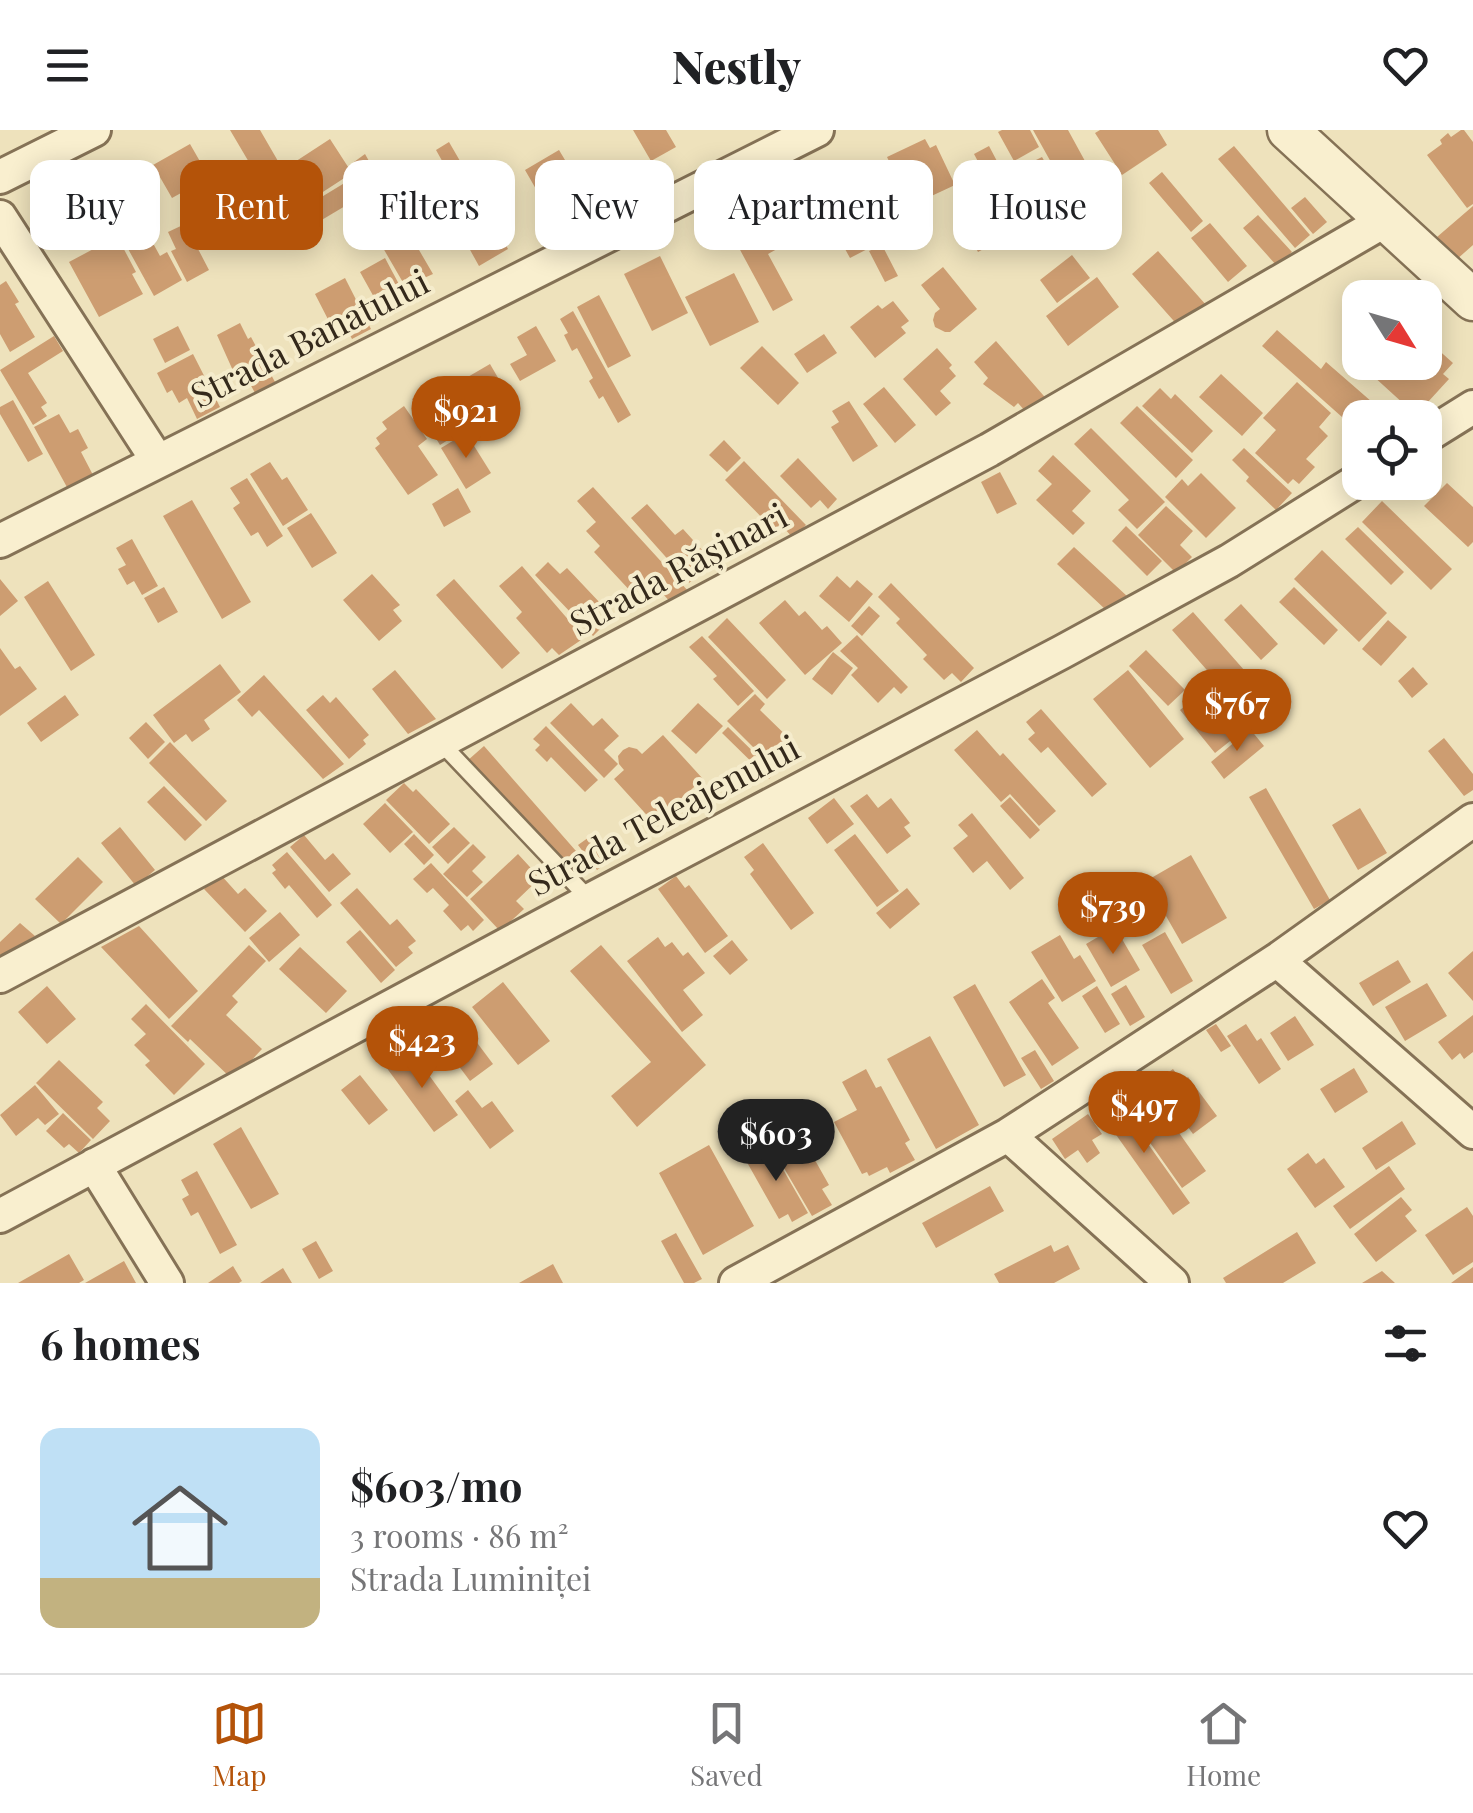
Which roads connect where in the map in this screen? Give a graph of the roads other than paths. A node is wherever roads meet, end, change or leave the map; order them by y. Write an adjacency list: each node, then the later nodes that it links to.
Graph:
1 (94, 130): 4 (street)
2 (817, 130): 10 (street, Strada Banatului)
3 (1288, 130): 6 (street)
4 (0, 177)
5 (0, 217): 10 (street)
6 (1386, 220): 7 (street); 13 (street, Strada Rășinari)
7 (1473, 300)
8 (1473, 406): 9 (street)
9 (1442, 426)
10 (157, 460): 12 (street, Strada Banatului)
11 (1342, 490): 15 (street, Strada Teleajenului)
12 (0, 540)
13 (441, 743): 15 (lane); 17 (street, Strada Rășinari)
14 (1473, 820): 16 (street)
15 (590, 900): 20 (street, Strada Teleajenului)
16 (1278, 960): 18 (street); 19 (street)
17 (0, 976)
18 (1473, 1132)
19 (1008, 1135): 23 (street); 24 (street)
20 (94, 1165): 21 (street, Strada Teleajenului); 22 (street)
21 (0, 1216)
22 (167, 1283)
23 (736, 1283)
24 (1172, 1283)

